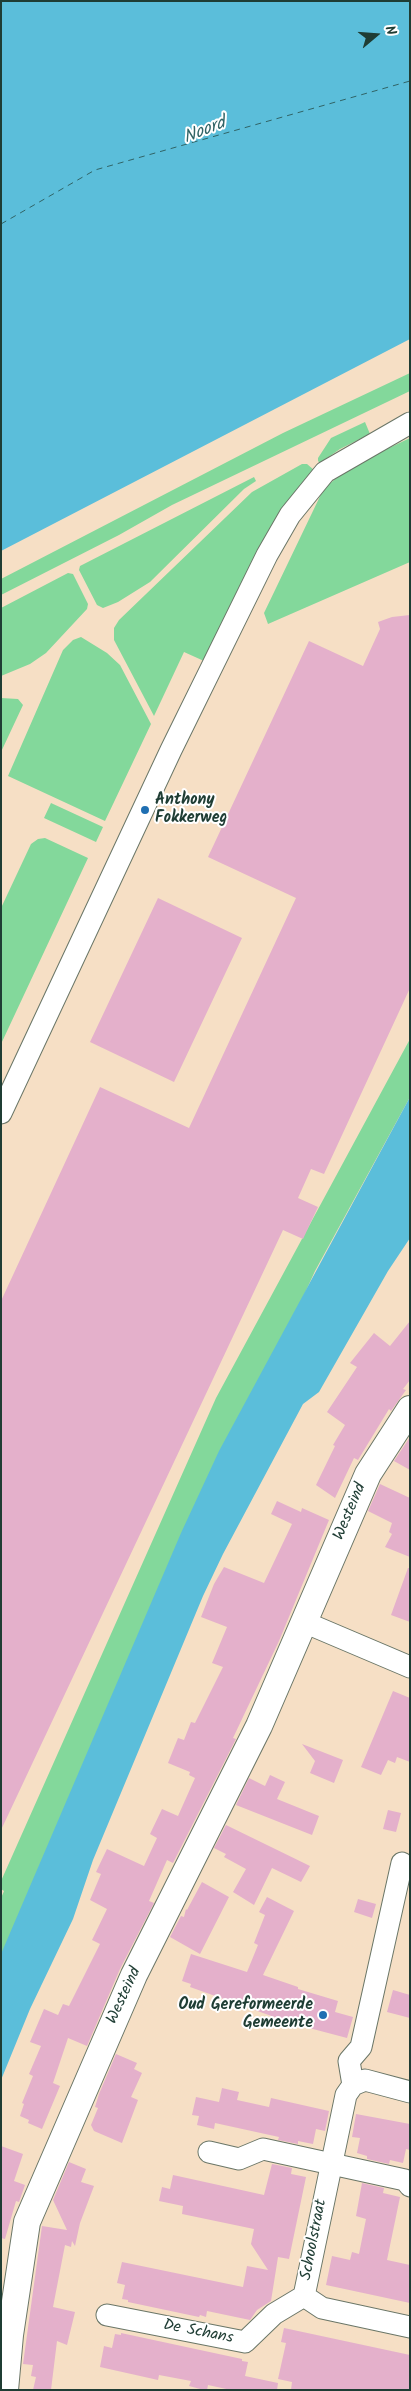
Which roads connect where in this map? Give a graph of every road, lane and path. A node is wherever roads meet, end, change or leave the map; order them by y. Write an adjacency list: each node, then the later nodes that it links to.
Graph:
1 (410, 423): 2 (street)
2 (1, 1113)
3 (410, 1409): 4 (street, Westeind)
4 (304, 1622): 5 (street); 15 (street, Westeind)
5 (410, 1667)
6 (402, 1863): 7 (street)
7 (353, 2085): 8 (street); 10 (street, Schoolstraat)
8 (410, 2092)
9 (209, 2152): 10 (street)
10 (330, 2163): 11 (street); 12 (street, Schoolstraat)
11 (410, 2186)
12 (304, 2296): 13 (street, De Schans); 14 (street, Schoolstraat)
13 (107, 2315)
14 (410, 2327)
15 (5, 2390)

